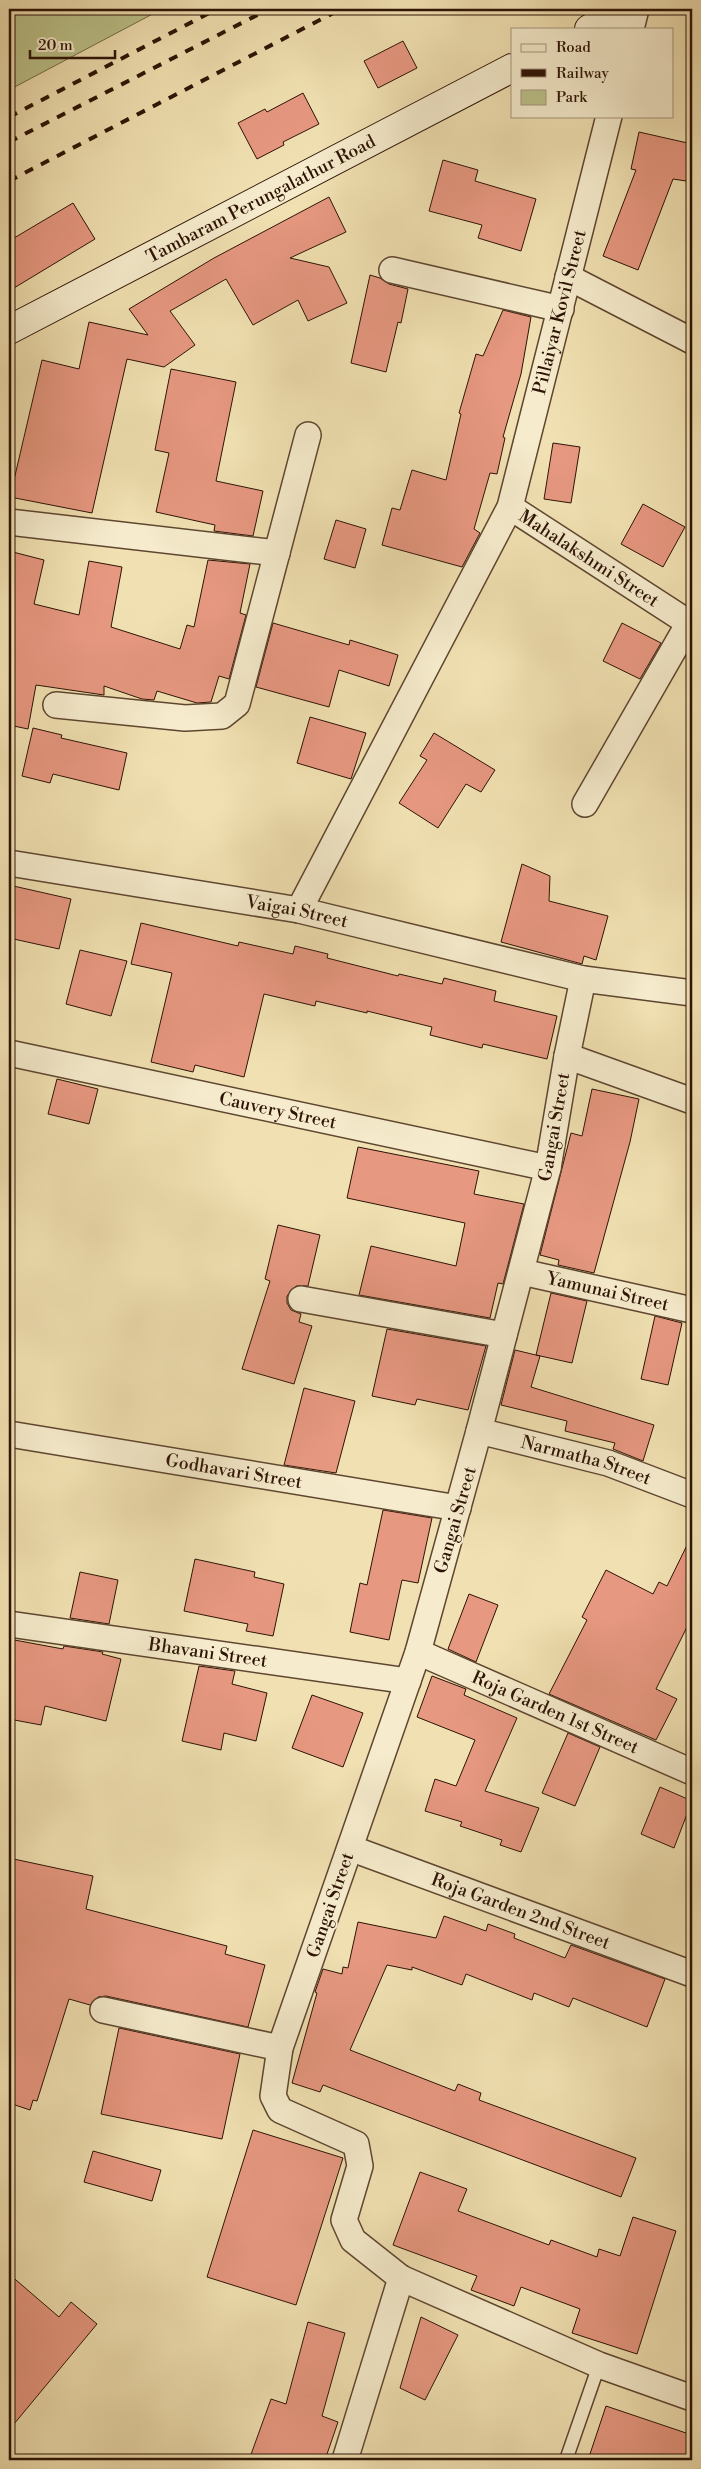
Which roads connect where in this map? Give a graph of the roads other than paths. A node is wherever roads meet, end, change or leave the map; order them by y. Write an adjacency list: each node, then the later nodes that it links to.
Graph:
1 (627, 9): 3 (street)
2 (636, 9): 4 (street)
3 (591, 28)
4 (631, 28)
5 (511, 69): 10 (street, Tambaram Perungalathur Road)
6 (608, 118): 8 (street, Pillaiyar Kovil Street)
7 (392, 270): 9 (street)
8 (568, 277): 9 (street, Pillaiyar Kovil Street); 11 (street)
9 (561, 309): 13 (street, Pillaiyar Kovil Street)
10 (10, 334)
11 (692, 341)
12 (308, 434): 15 (street)
13 (510, 508): 16 (street, Mahalakshmi Street); 20 (street, Pillaiyar Kovil Street)
14 (9, 522): 15 (street)
15 (277, 553): 17 (street)
16 (691, 624): 18 (street)
17 (56, 706)
18 (585, 804)
19 (9, 863): 20 (street, Vaigai Street)
20 (299, 910): 21 (street, Vaigai Street)
21 (583, 979): 22 (street, Vaigai Street); 24 (street, Gangai Street)
22 (692, 993)
23 (9, 1053): 26 (street, Cauvery Street)
24 (566, 1056): 25 (street); 26 (street, Gangai Street)
25 (692, 1102)
26 (548, 1168): 27 (street, Gangai Street)
27 (522, 1272): 29 (street, Yamunai Street); 30 (street, Gangai Street)
28 (301, 1299): 30 (street)
29 (692, 1310)
30 (504, 1335): 31 (street, Gangai Street)
31 (479, 1430): 33 (street, Narmatha Street); 34 (street, Gangai Street)
32 (9, 1434): 34 (street, Godhavari Street)
33 (692, 1495)
34 (458, 1508): 36 (street, Gangai Street)
35 (9, 1624): 37 (street, Bhavani Street)
36 (418, 1652): 37 (street, Gangai Street); 38 (street, Roja Garden 1st Street)
37 (408, 1681): 39 (street, Gangai Street)
38 (692, 1772)
39 (350, 1848): 40 (street, Roja Garden 2nd Street); 42 (street, Gangai Street)
40 (692, 1974)
41 (103, 2010): 42 (street)
42 (280, 2048): 43 (street, Gangai Street)
43 (401, 2278): 44 (street); 46 (street)
44 (599, 2365): 45 (street); 47 (lane)
45 (692, 2398)
46 (345, 2460)
47 (566, 2460)

